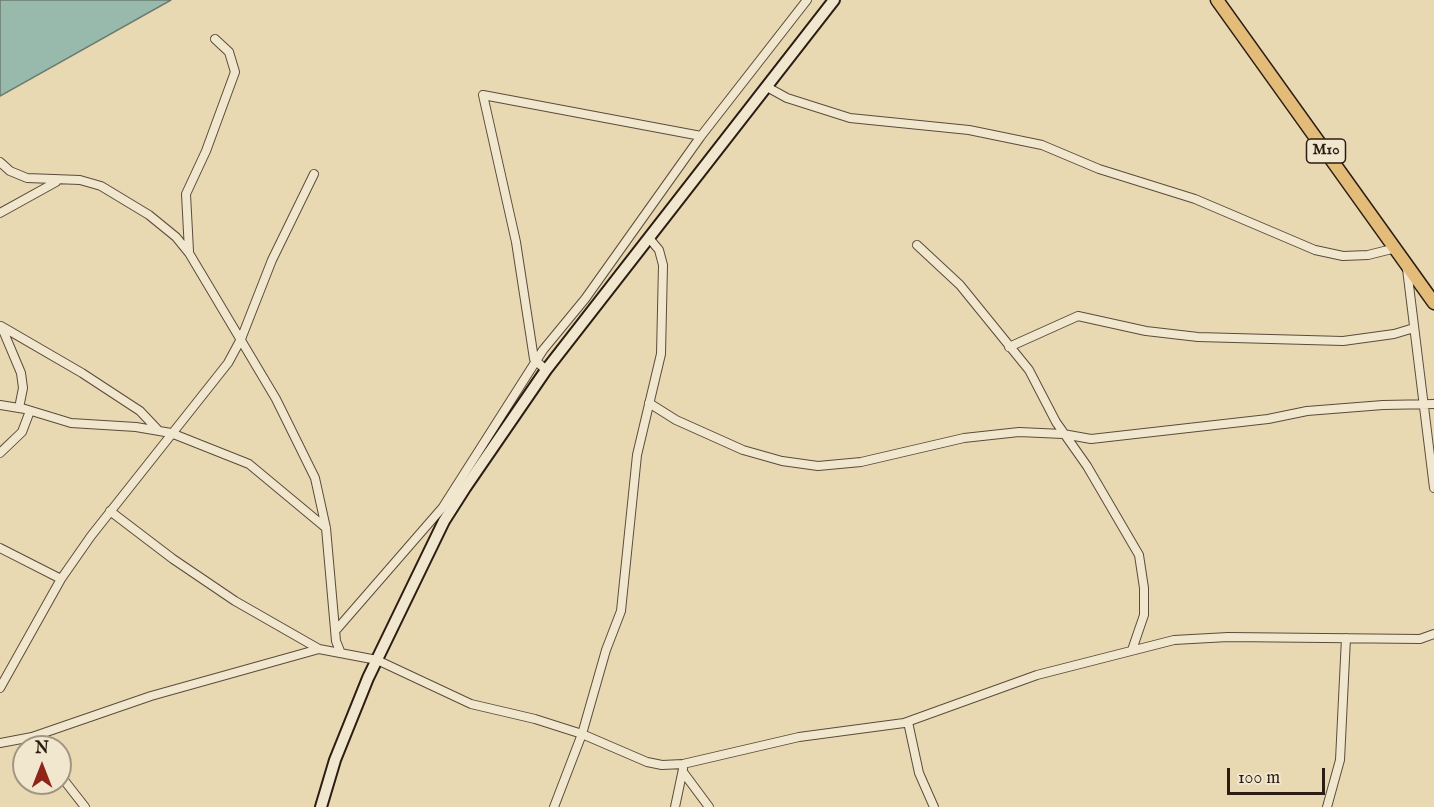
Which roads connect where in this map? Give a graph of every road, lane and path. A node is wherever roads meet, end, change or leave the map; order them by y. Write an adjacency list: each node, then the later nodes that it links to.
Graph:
1 (807, 0): 6 (street)
2 (834, 0): 5 (street)
3 (1217, 0): 13 (main road, M10)
4 (215, 39): 14 (street)
5 (767, 87): 11 (street); 13 (street)
6 (701, 136): 21 (street); 21 (street)
7 (0, 162): 9 (street)
8 (314, 174): 19 (street)
9 (59, 181): 10 (street); 14 (street)
10 (0, 213)
11 (649, 238): 22 (street); 23 (street)
12 (917, 245): 20 (street)
13 (1396, 248): 15 (main road, M10)
14 (189, 253): 19 (street)
15 (1407, 263): 16 (main road, M10); 18 (street)
16 (1434, 303)
17 (1, 325): 27 (street); 29 (street)
18 (1414, 328): 20 (street); 24 (street)
19 (241, 339): 30 (street); 35 (street)
20 (1010, 347): 31 (street)
21 (535, 362): 22 (street); 38 (street)
22 (546, 370): 44 (street)
23 (649, 403): 31 (street); 47 (street)
24 (1423, 404): 25 (street); 31 (street); 33 (street)
25 (1434, 404)
26 (0, 405): 27 (street)
27 (19, 408): 28 (street)
28 (30, 411): 29 (street); 32 (street)
29 (158, 430): 30 (street)
30 (171, 433): 34 (street); 35 (street)
31 (1063, 434): 42 (street)
32 (0, 453)
33 (1434, 488)
34 (110, 511): 37 (street); 41 (street)
35 (326, 528): 38 (street)
36 (0, 548): 37 (street)
37 (61, 579): 45 (street)
38 (337, 629): 43 (street)
39 (1434, 634): 40 (street)
40 (1346, 638): 42 (street); 57 (street)
41 (319, 649): 43 (street); 48 (street)
42 (1132, 650): 46 (street)
43 (340, 651): 44 (street)
44 (377, 660): 47 (street); 52 (street)
45 (0, 688)
46 (908, 722): 49 (street); 56 (street)
47 (582, 734): 49 (street); 53 (street)
48 (38, 735)
49 (683, 768): 54 (street); 55 (street)
50 (72, 790): 51 (street)
51 (85, 807)
52 (321, 807)
53 (554, 807)
54 (675, 807)
55 (709, 807)
56 (934, 807)
57 (1327, 807)

